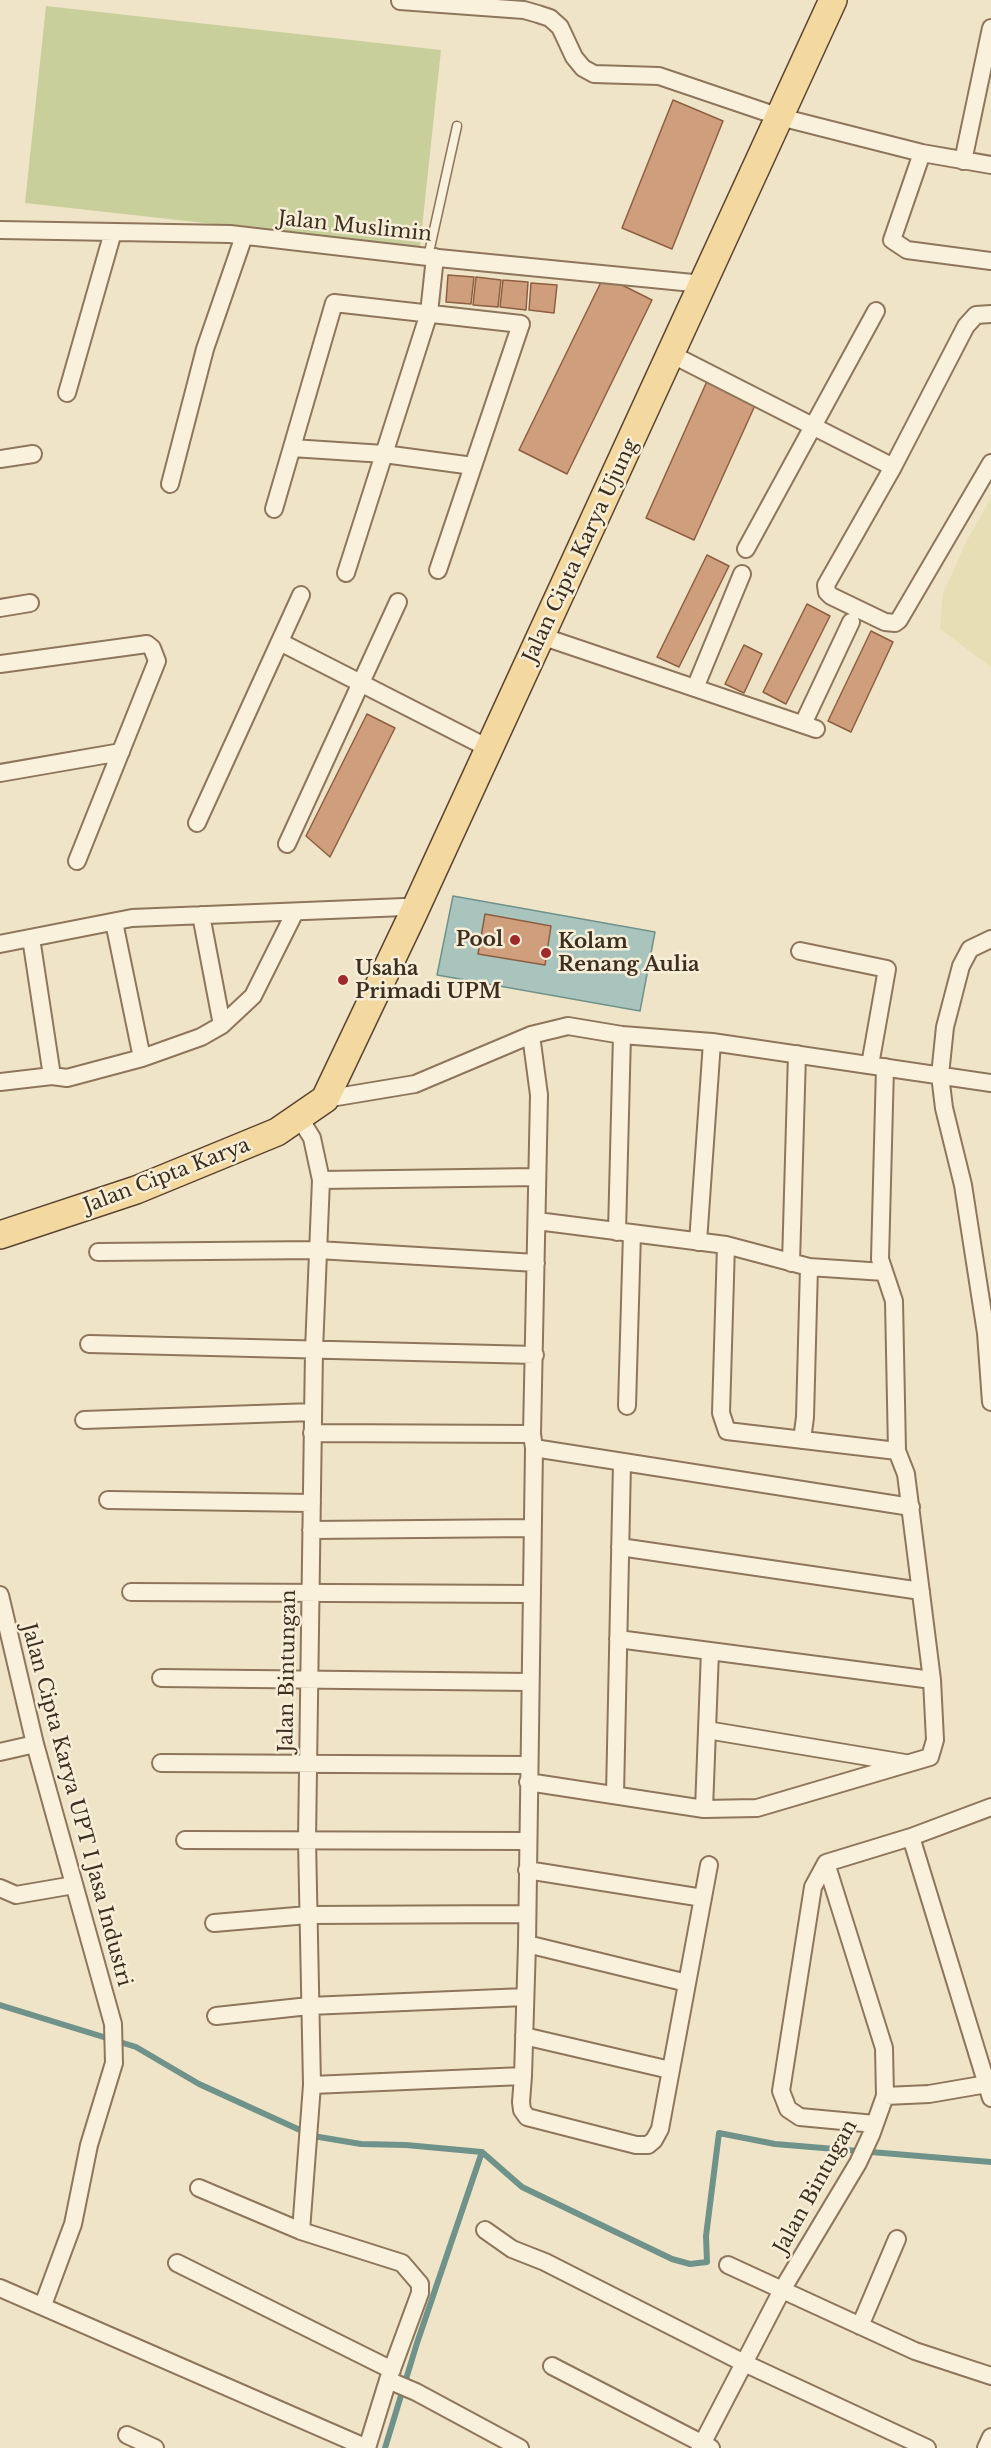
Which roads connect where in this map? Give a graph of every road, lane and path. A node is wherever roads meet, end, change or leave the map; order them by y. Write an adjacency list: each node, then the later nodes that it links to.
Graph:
1 (833, 0): 4 (main road, Jalan Cipta Karya Ujung)
2 (400, 1): 4 (street)
3 (991, 28): 7 (street)
4 (780, 117): 6 (street); 14 (main road, Jalan Cipta Karya Ujung)
5 (457, 126): 12 (lane)
6 (921, 153): 7 (street); 13 (street)
7 (963, 161): 8 (street)
8 (991, 165)
9 (0, 230): 10 (street, Jalan Muslimin)
10 (113, 232): 11 (street, Jalan Muslimin); 19 (street)
11 (244, 236): 12 (street, Jalan Muslimin); 28 (street)
12 (431, 257): 14 (street, Jalan Muslimin); 16 (street)
13 (991, 261)
14 (704, 284): 18 (main road, Jalan Cipta Karya Ujung)
15 (876, 311): 20 (street)
16 (429, 313): 21 (street); 23 (street); 26 (street)
17 (991, 314): 27 (street)
18 (671, 354): 20 (street); 39 (main road, Jalan Cipta Karya Ujung)
19 (67, 393)
20 (813, 426): 27 (street); 30 (street)
21 (292, 448): 23 (street); 29 (street)
22 (33, 454): 24 (street)
23 (384, 454): 26 (street); 32 (street)
24 (0, 459)
25 (991, 463): 27 (street)
26 (473, 466): 31 (street)
27 (893, 467)
28 (170, 484)
29 (274, 509)
30 (746, 549)
31 (438, 570)
32 (346, 573)
33 (742, 574): 43 (street)
34 (301, 595): 40 (street)
35 (398, 602): 42 (street)
36 (30, 603): 37 (street)
37 (0, 608)
38 (851, 622): 43 (street)
39 (541, 636): 43 (street); 44 (main road, Jalan Cipta Karya Ujung)
40 (280, 642): 42 (street); 47 (street)
41 (0, 664): 45 (street)
42 (361, 683): 44 (street); 48 (street)
43 (695, 688)
44 (490, 748): 69 (main road, Jalan Cipta Karya Ujung)
45 (121, 752): 46 (street); 49 (street)
46 (0, 773)
47 (197, 823)
48 (287, 844)
49 (77, 861)
50 (404, 907): 51 (street)
51 (295, 912): 52 (street); 58 (street)
52 (201, 915): 53 (street); 58 (street)
53 (114, 922): 54 (street); 63 (street)
54 (31, 938): 56 (street); 66 (street)
55 (991, 939): 65 (street)
56 (0, 944)
57 (800, 951): 64 (street)
58 (222, 1025): 63 (street)
59 (531, 1035): 60 (street); 69 (street); 71 (street)
60 (622, 1035): 61 (street); 74 (street)
61 (711, 1042): 62 (street); 76 (street)
62 (797, 1054): 64 (street); 81 (street)
63 (142, 1058): 66 (street)
64 (877, 1066): 65 (street); 83 (street)
65 (940, 1075): 68 (street); 87 (street)
66 (51, 1076): 67 (street)
67 (0, 1082)
68 (991, 1083)
69 (325, 1099): 70 (main road, Jalan Cipta Karya)
70 (299, 1117): 72 (street, Jalan Bintungan); 75 (main road, Jalan Cipta Karya)
71 (537, 1177): 72 (street); 73 (street)
72 (321, 1180): 78 (street, Jalan Bintungan)
73 (537, 1221): 74 (street); 80 (street)
74 (624, 1232): 76 (street); 88 (street)
75 (0, 1235)
76 (698, 1242): 77 (street)
77 (726, 1245): 81 (street); 92 (street)
78 (318, 1250): 79 (street); 80 (street); 85 (street, Jalan Bintungan)
79 (98, 1252)
80 (536, 1263): 86 (street)
81 (791, 1263): 82 (street)
82 (809, 1267): 83 (street); 92 (street)
83 (884, 1272): 94 (street)
84 (89, 1344): 85 (street)
85 (314, 1350): 86 (street); 89 (street, Jalan Bintungan)
86 (535, 1355): 93 (street)
87 (991, 1402)
88 (627, 1406)
89 (313, 1412): 90 (street); 91 (street, Jalan Bintungan)
90 (84, 1420)
91 (312, 1433): 93 (street); 97 (street, Jalan Bintungan)
92 (802, 1440): 94 (street)
93 (533, 1441): 95 (street); 99 (street)
94 (897, 1451): 98 (street)
95 (622, 1463): 98 (street); 101 (street)
96 (108, 1500): 97 (street)
97 (312, 1503): 100 (street, Jalan Bintungan)
98 (911, 1507): 102 (street)
99 (531, 1528): 100 (street); 105 (street)
100 (311, 1530): 104 (street, Jalan Bintungan)
101 (620, 1547): 102 (street); 107 (street)
102 (921, 1590): 111 (street)
103 (130, 1592): 104 (street)
104 (311, 1593): 105 (street); 110 (street, Jalan Bintungan)
105 (531, 1594): 112 (street)
106 (0, 1595): 114 (street, Jalan Cipta Karya UPT I Jasa Industri)
107 (618, 1639): 108 (street); 120 (street)
108 (710, 1651): 111 (street); 113 (street)
109 (161, 1678): 110 (street)
110 (309, 1680): 112 (street); 117 (street, Jalan Bintungan)
111 (932, 1680): 118 (street)
112 (530, 1682): 119 (street)
113 (707, 1730): 118 (street); 122 (street)
114 (35, 1744): 115 (street); 130 (street, Jalan Cipta Karya UPT I Jasa Industri)
115 (0, 1752)
116 (161, 1762): 117 (street)
117 (308, 1764): 119 (street); 125 (street, Jalan Bintungan)
118 (910, 1764): 122 (street)
119 (528, 1774): 120 (street); 126 (street)
120 (615, 1795): 122 (street)
121 (991, 1807): 123 (street)
122 (704, 1809)
123 (910, 1838): 127 (street); 145 (street)
124 (185, 1840): 125 (street)
125 (307, 1840): 126 (street); 134 (street, Jalan Bintungan)
126 (527, 1841): 129 (street)
127 (826, 1863): 146 (street, Jalan Bintugan); 147 (street)
128 (709, 1865): 132 (street)
129 (527, 1870): 132 (street); 133 (street)
130 (74, 1885): 131 (street); 156 (street, Jalan Cipta Karya UPT I Jasa Industri)
131 (0, 1888)
132 (703, 1898): 137 (street)
133 (526, 1914): 134 (street); 136 (street)
134 (308, 1915): 135 (street); 139 (street, Jalan Bintungan)
135 (214, 1923)
136 (527, 1944): 137 (street); 138 (street)
137 (687, 1983): 142 (street)
138 (525, 1997): 139 (street); 141 (street)
139 (309, 2006): 140 (street); 144 (street, Jalan Bintungan)
140 (216, 2016)
141 (524, 2036): 142 (street); 143 (street)
142 (670, 2070): 143 (street)
143 (524, 2076): 144 (street)
144 (312, 2085): 149 (street, Jalan Bintungan)
145 (989, 2091): 146 (street)
146 (885, 2096): 147 (street, Jalan Bintugan)
147 (873, 2129): 155 (street, Jalan Bintugan)
148 (199, 2188): 149 (street)
149 (301, 2230): 161 (street)
150 (484, 2230): 158 (street)
151 (897, 2239): 157 (street)
152 (177, 2263): 161 (street)
153 (728, 2265): 155 (street)
154 (0, 2288): 156 (street)
155 (782, 2290): 157 (street); 158 (street, Jalan Bintugan)
156 (43, 2305): 166 (street)
157 (860, 2326): 160 (street)
158 (744, 2363): 164 (street, Jalan Bintugan); 168 (street)
159 (552, 2366): 164 (street)
160 (991, 2376)
161 (393, 2378): 166 (street); 167 (street)
162 (127, 2435): 165 (street)
163 (991, 2437): 169 (street)
164 (705, 2447)
165 (155, 2448)
166 (367, 2448)
167 (520, 2448)
168 (927, 2448)
169 (986, 2448)

